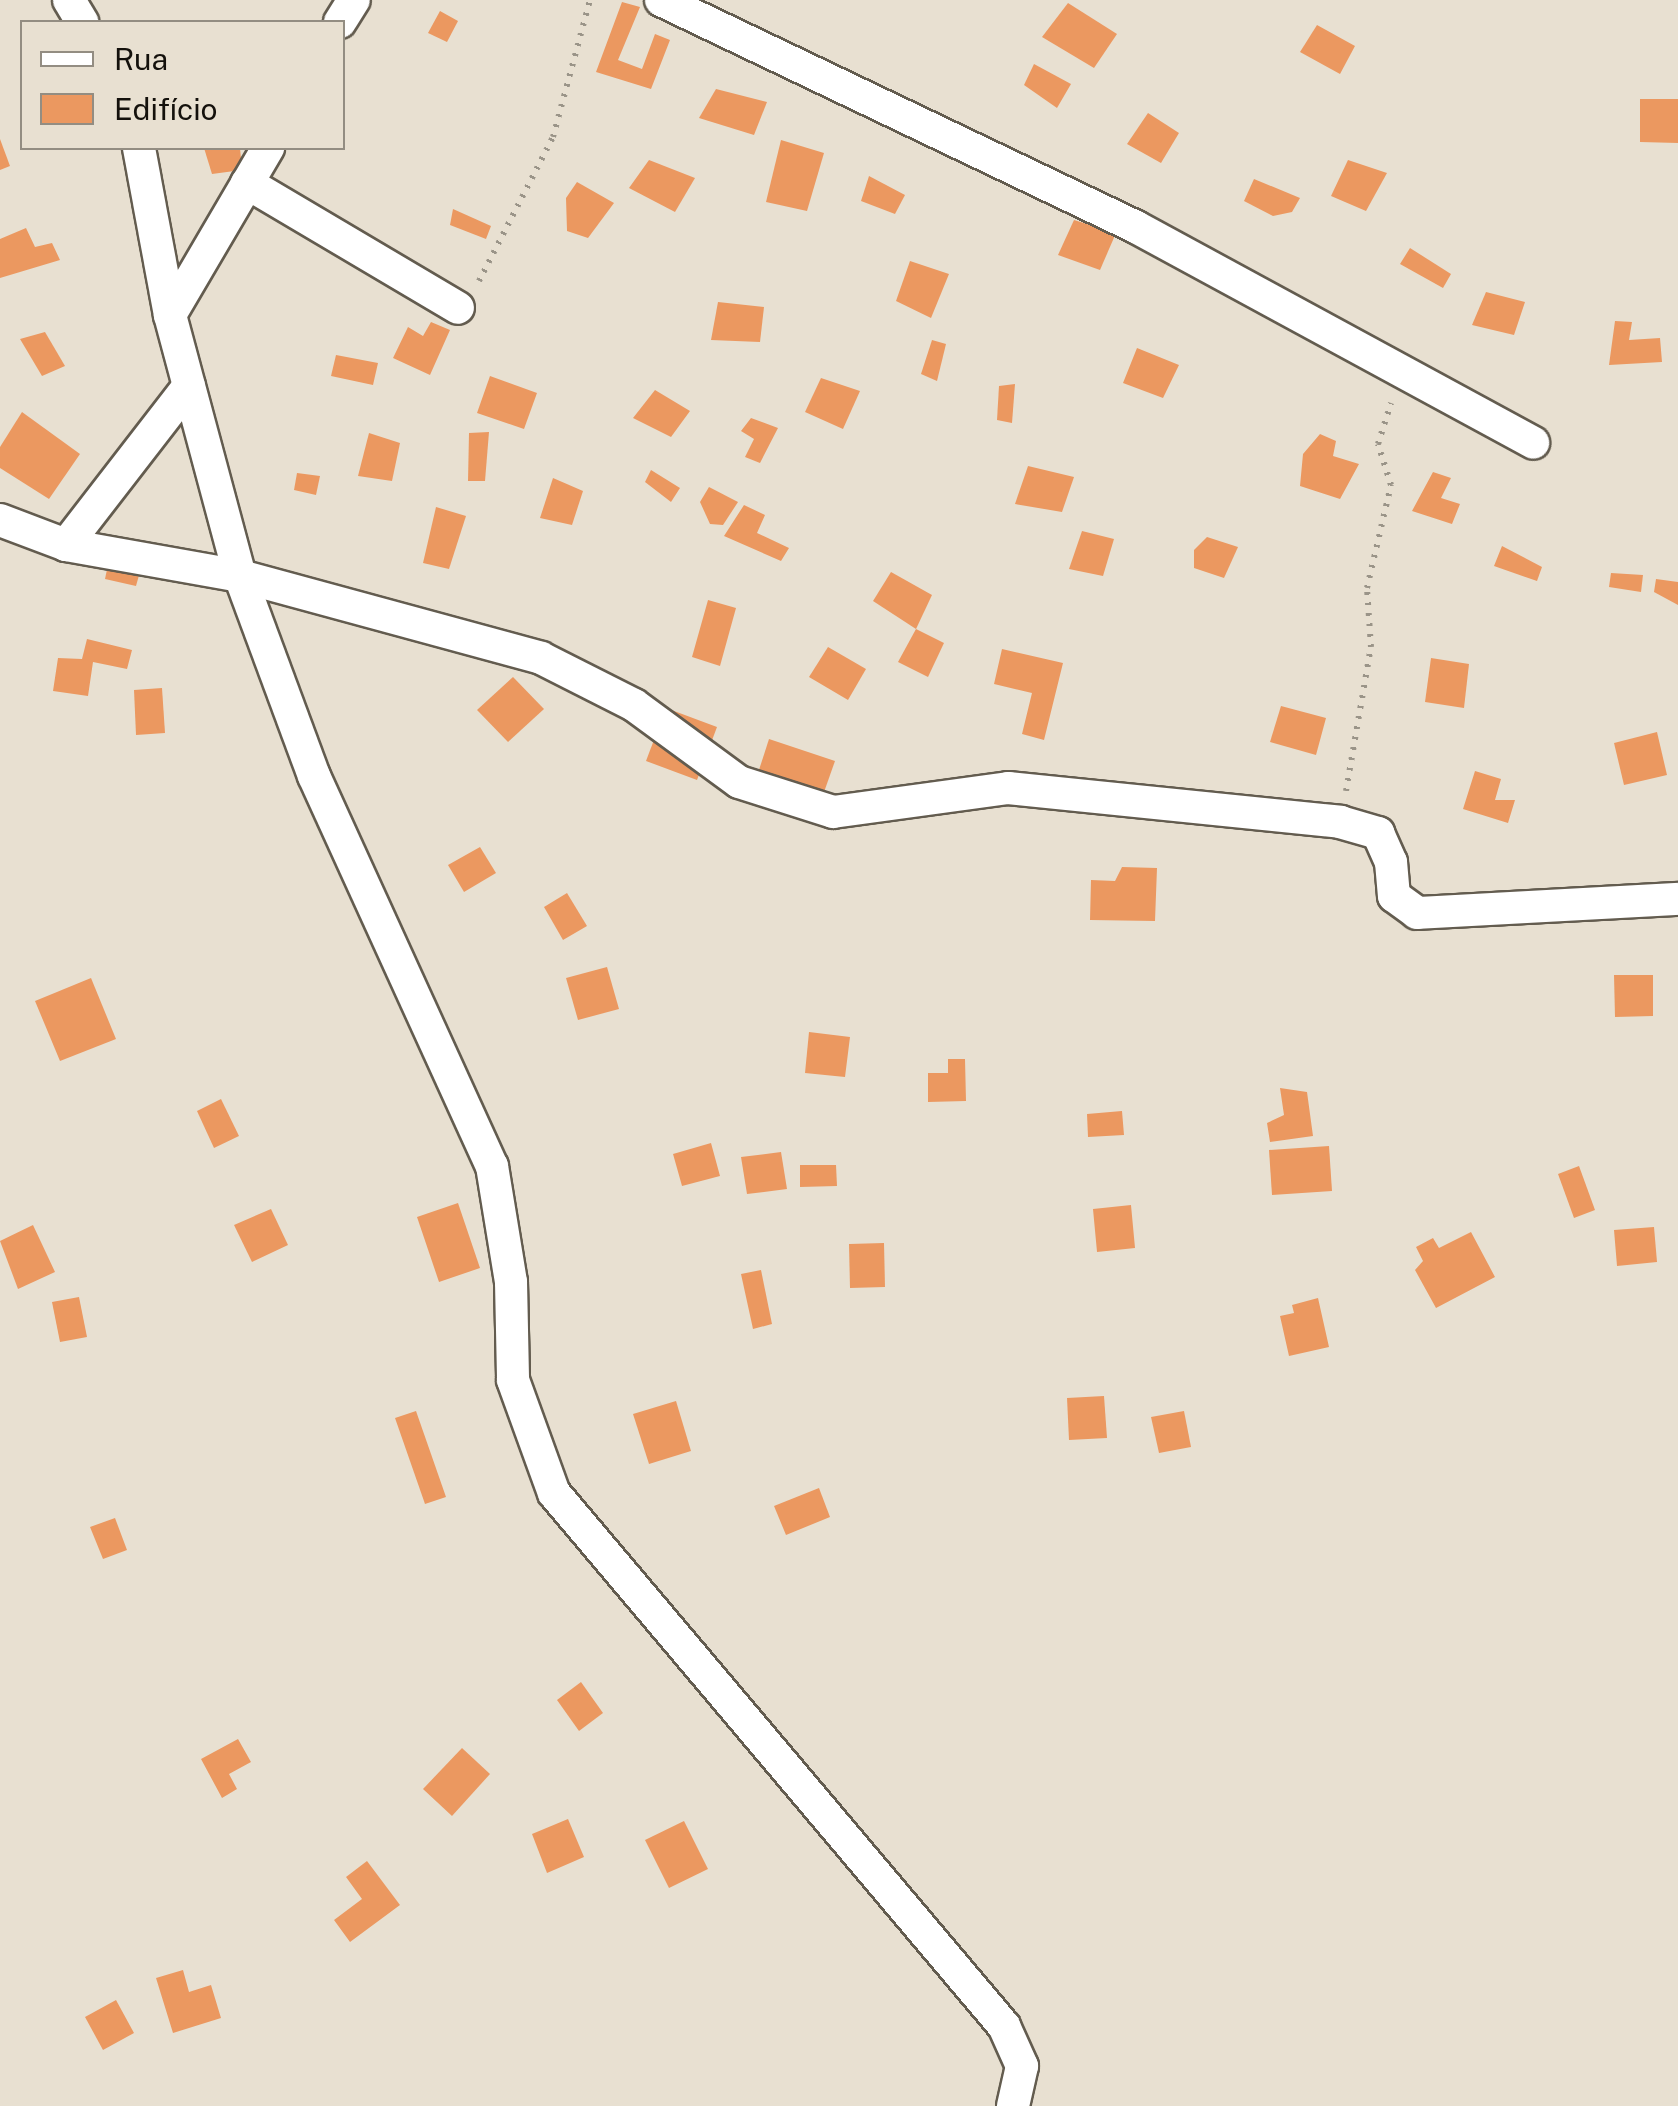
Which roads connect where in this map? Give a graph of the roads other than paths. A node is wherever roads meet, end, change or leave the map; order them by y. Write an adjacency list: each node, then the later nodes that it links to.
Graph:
1 (661, 0): 8 (street)
2 (139, 150): 6 (street)
3 (267, 150): 4 (street)
4 (247, 183): 5 (street); 6 (street)
5 (458, 308)
6 (170, 315): 7 (street)
7 (189, 386): 10 (street); 11 (street)
8 (1533, 443)
9 (0, 520): 10 (street)
10 (66, 544): 11 (street)
11 (240, 576): 12 (street); 13 (street)
12 (1678, 899)
13 (1013, 2106)

